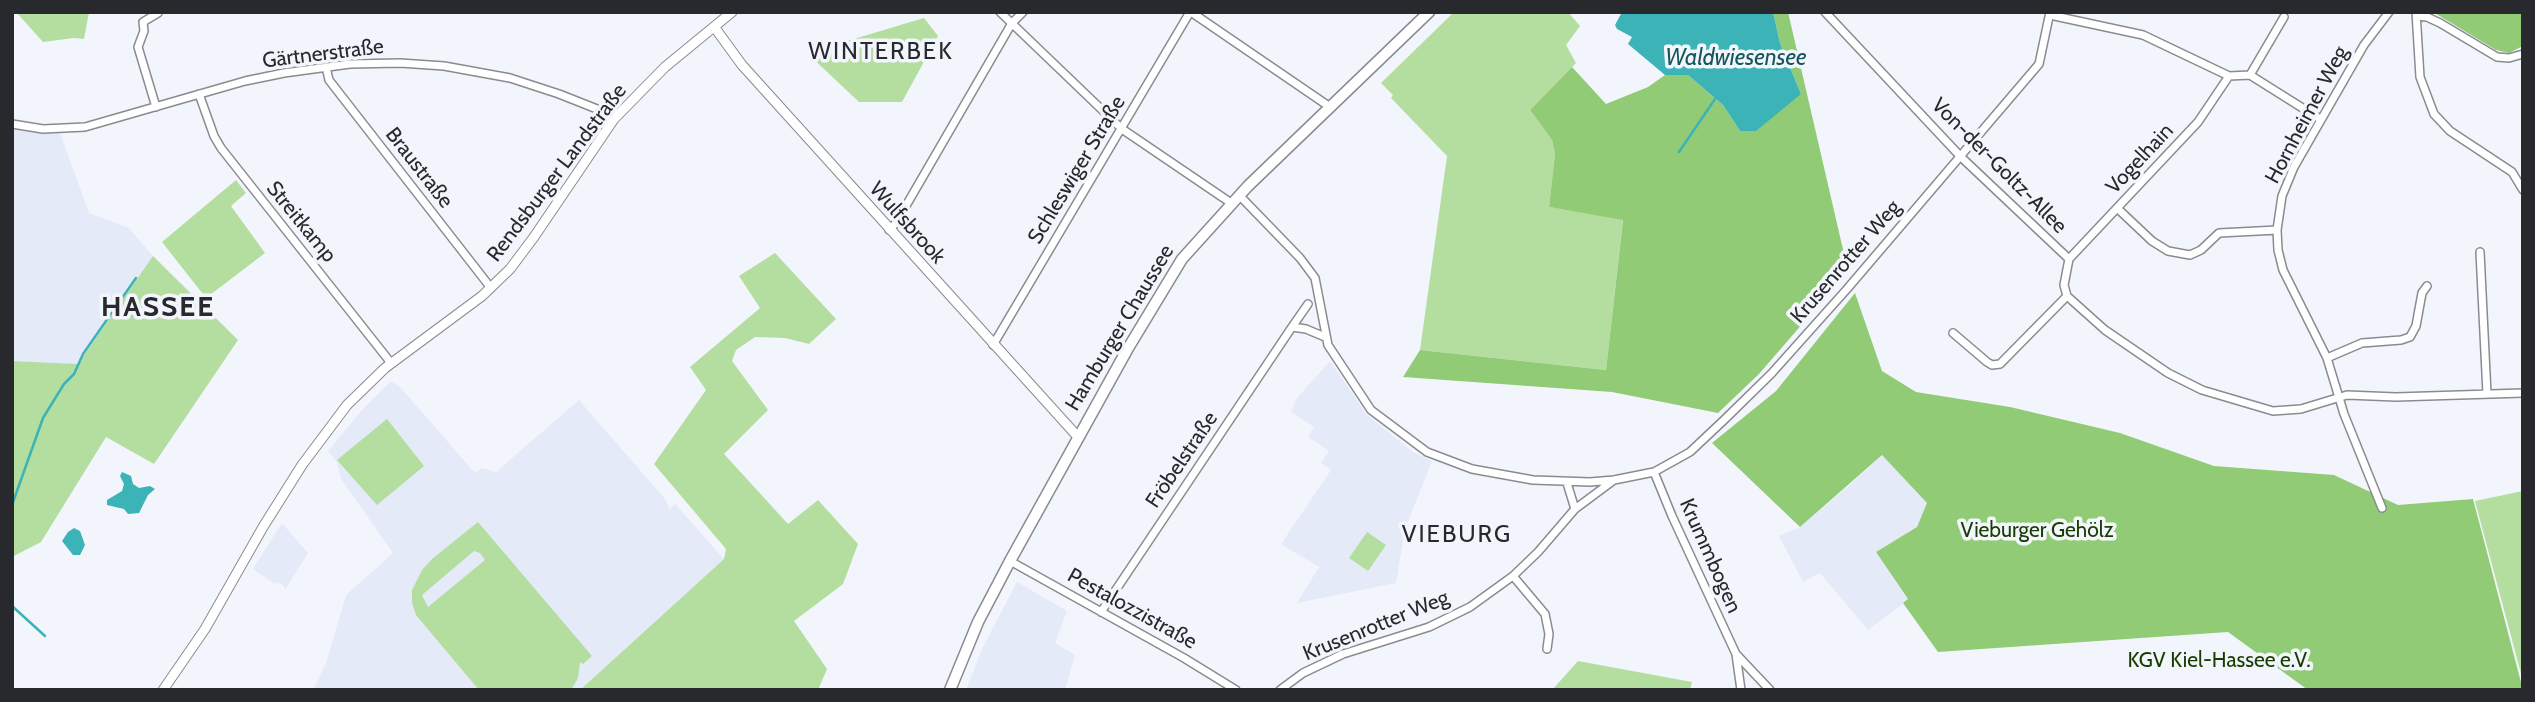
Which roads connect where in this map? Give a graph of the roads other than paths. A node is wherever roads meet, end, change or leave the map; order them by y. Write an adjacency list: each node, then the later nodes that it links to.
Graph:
1 (732, 12): 13 (street, Rendsburger Landstraße)
2 (1000, 12): 12 (street)
3 (1023, 12): 12 (street)
4 (1190, 12): 20 (street); 24 (street, Schleswiger Straße)
5 (1429, 12): 20 (main road, Hamburger Chaussee)
6 (1825, 12): 25 (street, Von-der-Goltz-Allee)
7 (2389, 12): 22 (street, Hornheimer Weg)
8 (158, 13): 19 (street)
9 (2050, 14): 17 (street); 25 (street, Krusenrotter Weg)
10 (2416, 14): 14 (street); 26 (street)
11 (2284, 17): 16 (street)
12 (1012, 23): 24 (street); 29 (street)
13 (715, 28): 21 (street, Rendsburger Landstraße); 29 (street, Wulfsbrook)
14 (2523, 54)
15 (326, 67): 18 (street, Gärtnerstraße); 21 (street, Gärtnerstraße); 34 (street, Braustraße)
16 (2250, 75): 17 (street); 22 (street)
17 (2229, 76): 28 (street, Vogelhain)
18 (199, 94): 19 (street, Gärtnerstraße); 42 (street, Streitkamp)
19 (156, 107): 23 (street, Gärtnerstraße)
20 (1330, 107): 27 (main road, Hamburger Chaussee)
21 (614, 119): 34 (street, Rendsburger Landstraße)
22 (2320, 119): 30 (street, Hornheimer Weg)
23 (12, 124)
24 (1122, 128): 27 (street); 40 (street, Schleswiger Straße)
25 (1961, 157): 32 (street, Von-der-Goltz-Allee); 47 (street, Krusenrotter Weg)
26 (2523, 190)
27 (1235, 199): 39 (street); 46 (main road, Hamburger Chaussee)
28 (2117, 208): 30 (street); 32 (street, Vogelhain)
29 (889, 230): 40 (street, Wulfsbrook)
30 (2277, 230): 41 (street, Hornheimer Weg)
31 (2480, 252): 44 (street)
32 (2069, 259): 35 (street, Von-der-Goltz-Allee)
33 (2427, 286): 41 (street)
34 (491, 288): 42 (street, Rendsburger Landstraße)
35 (2067, 296): 38 (street); 45 (street)
36 (1308, 304): 37 (street, Fröbelstraße)
37 (1292, 327): 39 (street); 54 (street, Fröbelstraße)
38 (1953, 333)
39 (1325, 337): 49 (street, Krusenrotter Weg)
40 (993, 345): 46 (street, Wulfsbrook)
41 (2327, 358): 45 (street, Hornheimer Weg)
42 (391, 363): 57 (street, Rendsburger Landstraße)
43 (2523, 393): 44 (street)
44 (2487, 394): 45 (street)
45 (2340, 398): 50 (street, Hornheimer Weg)
46 (1078, 437): 52 (main road, Hamburger Chaussee)
47 (1654, 472): 48 (street, Krusenrotter Weg); 56 (street, Krummbogen)
48 (1614, 480): 49 (street, Krusenrotter Weg); 51 (street, Krusenrotter Weg)
49 (1567, 483): 51 (street)
50 (2382, 508)
51 (1575, 509): 53 (street, Krusenrotter Weg)
52 (1010, 561): 54 (street, Pestalozzistraße); 58 (main road, Hamburger Chaussee)
53 (1513, 576): 55 (street); 60 (street, Krusenrotter Weg)
54 (1101, 612): 59 (street, Pestalozzistraße)
55 (1547, 649)
56 (1736, 654): 61 (street, Krummbogen); 62 (street, Krummbogen)
57 (163, 690)
58 (950, 690)
59 (1236, 690)
60 (1280, 690)
61 (1741, 690)
62 (1770, 690)

